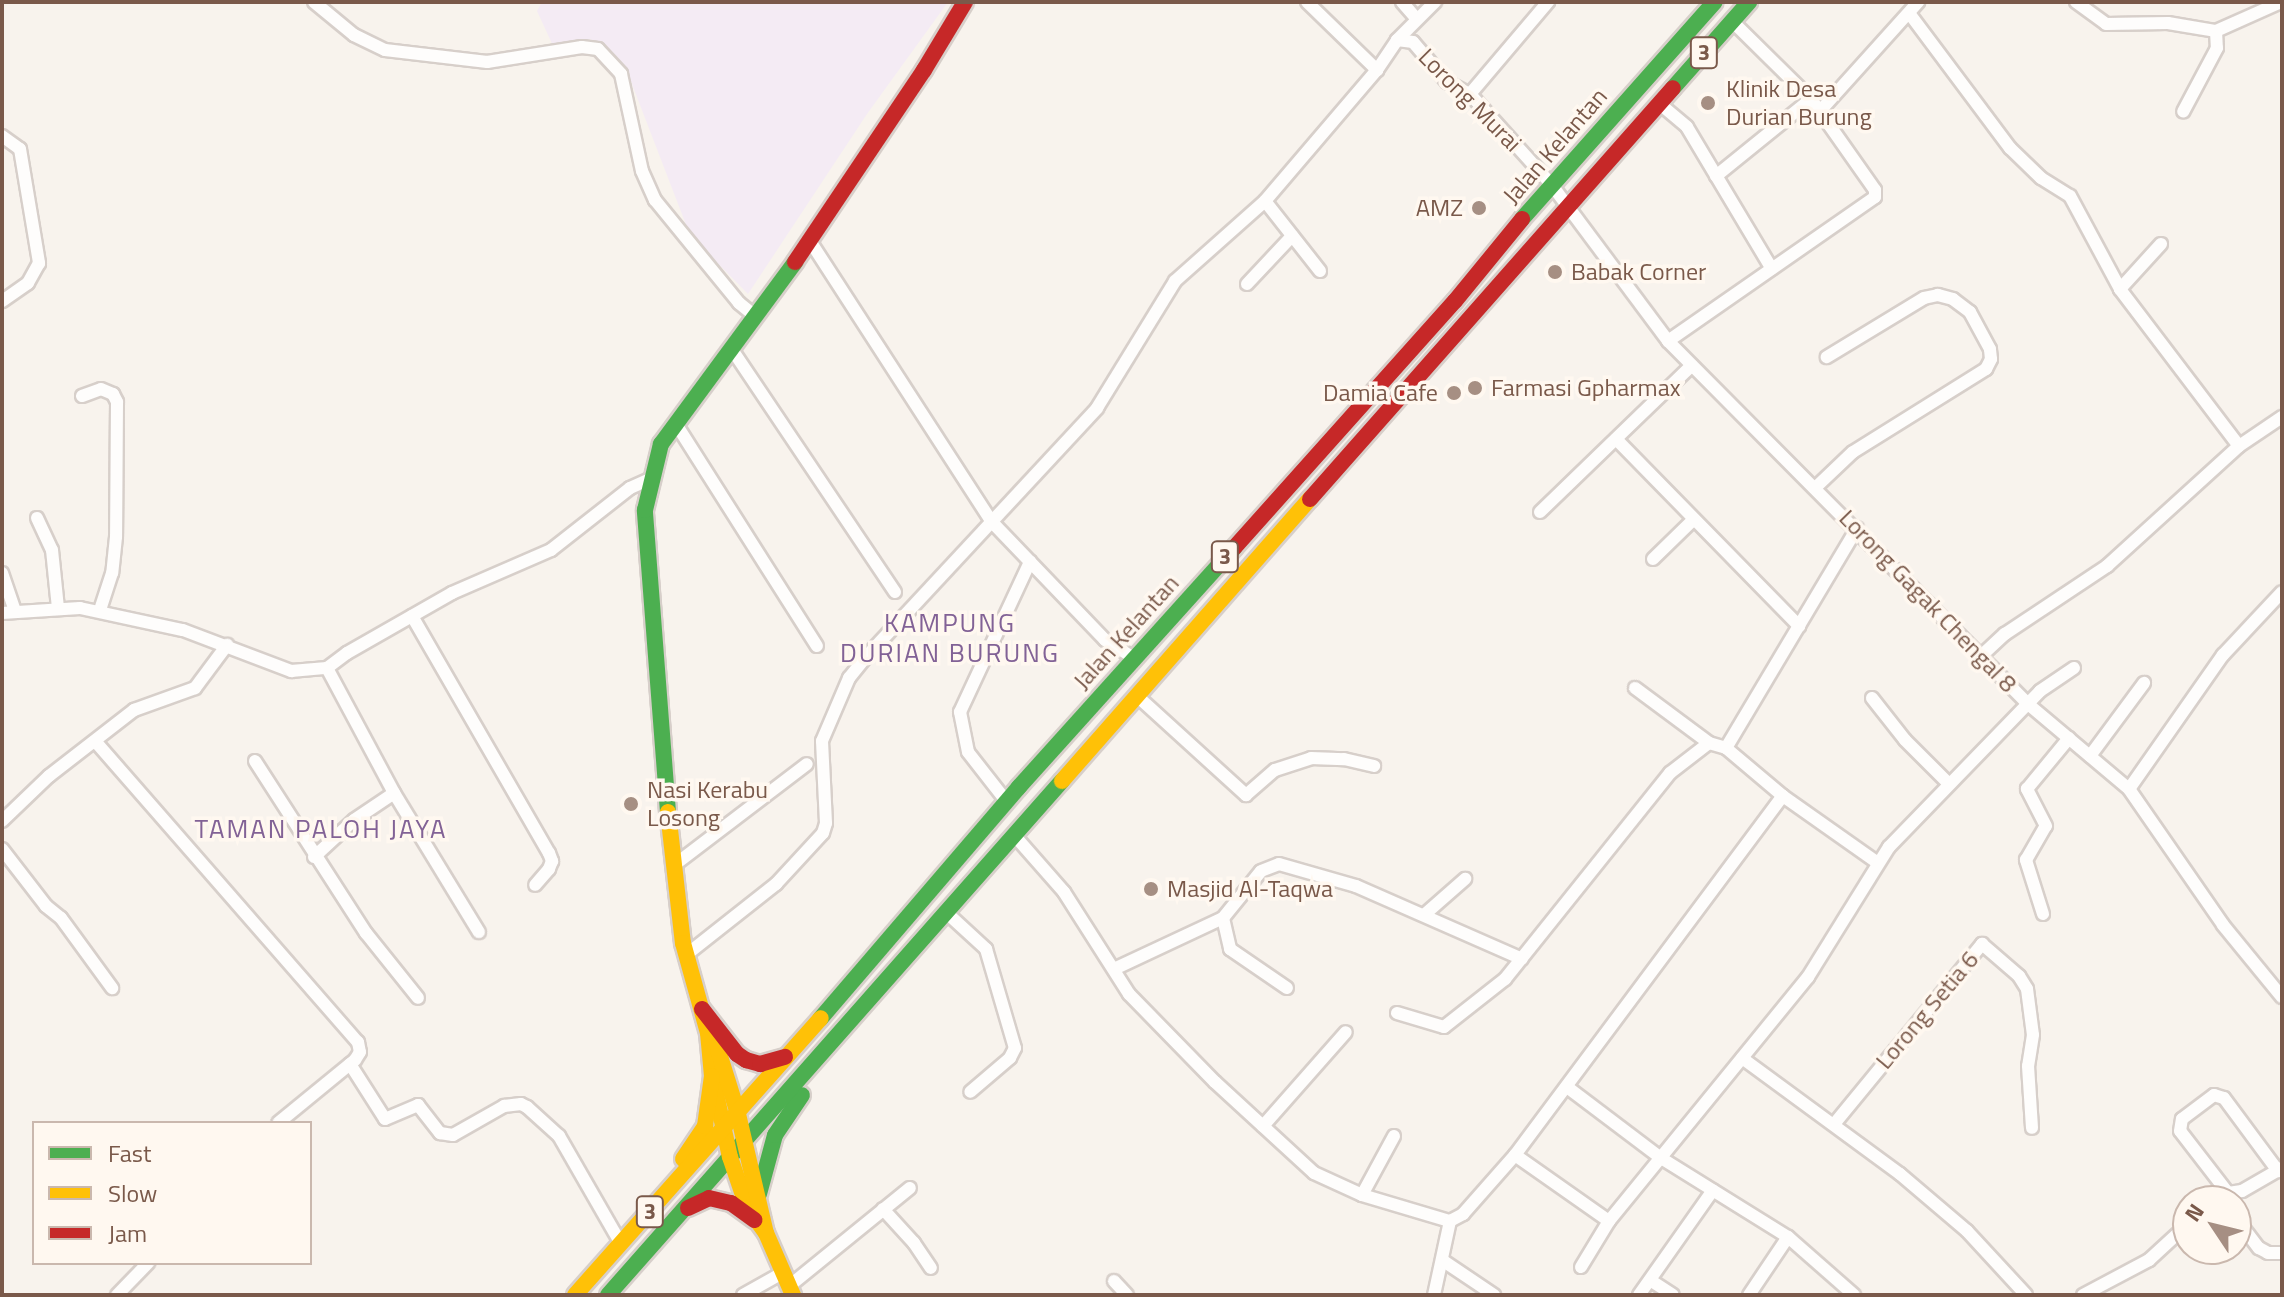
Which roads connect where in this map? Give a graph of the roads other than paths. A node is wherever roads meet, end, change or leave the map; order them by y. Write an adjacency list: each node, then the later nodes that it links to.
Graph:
1 (314, 2): 36 (street)
2 (965, 2): 29 (main road)
3 (1307, 2): 17 (street)
4 (1402, 2): 13 (street)
5 (1435, 2): 13 (street)
6 (1548, 2): 18 (street)
7 (1715, 2): 25 (main road, Jalan Kelantan / 3)
8 (1749, 2): 14 (main road, Jalan Kelantan / 3)
9 (1918, 2): 12 (street)
10 (2076, 2): 15 (street)
11 (2281, 2): 15 (street)
12 (1909, 13): 21 (street); 34 (street)
13 (1416, 18): 16 (street)
14 (1732, 21): 19 (street); 20 (main road, Jalan Kelantan / 3)
15 (2216, 31): 22 (street)
16 (1397, 40): 17 (street); 18 (street, Lorong Murai)
17 (1377, 70): 26 (street)
18 (1470, 94): 25 (street, Lorong Murai)
19 (1811, 99): 21 (street); 24 (street)
20 (1660, 104): 24 (street); 27 (main road, Jalan Kelantan / 3)
21 (1820, 111): 31 (street)
22 (2183, 112)
23 (2, 136): 35 (street)
24 (1716, 176): 31 (street)
25 (1551, 184): 27 (street, Lorong Murai); 66 (main road, Jalan Kelantan / 3)
26 (1265, 201): 28 (street); 51 (street)
27 (1569, 208): 37 (street, Lorong Gagak Chengal 8); 71 (main road, Jalan Kelantan / 3)
28 (1292, 236): 32 (street); 33 (street)
29 (810, 241): 36 (main road); 51 (street)
30 (2161, 244): 34 (street)
31 (1772, 269): 37 (street)
32 (1320, 271)
33 (1247, 284)
34 (2120, 289): 45 (street)
35 (2, 301)
36 (755, 316): 38 (main road)
37 (1668, 341): 40 (street, Lorong Gagak Chengal 8)
38 (731, 348): 43 (main road); 56 (street)
39 (1827, 357): 47 (street)
40 (1692, 365): 44 (street); 47 (street, Lorong Gagak Chengal 8)
41 (82, 396): 59 (street)
42 (2282, 417): 45 (street)
43 (676, 424): 46 (main road); 64 (street)
44 (1616, 439): 48 (street); 50 (street)
45 (2239, 446): 65 (street)
46 (650, 479): 61 (street); 94 (main road)
47 (1815, 488): 52 (street, Lorong Gagak Chengal 8)
48 (1540, 512)
49 (37, 518): 58 (street)
50 (1694, 519): 53 (street); 62 (street)
51 (991, 521): 54 (street); 102 (street)
52 (1857, 528): 62 (street); 65 (street, Lorong Gagak Chengal 8)
53 (1653, 559)
54 (1030, 562): 66 (street); 88 (street)
55 (2, 573): 60 (street)
56 (895, 592)
57 (2282, 592): 85 (street)
58 (58, 608): 59 (street); 60 (street)
59 (100, 611): 63 (street)
60 (9, 612)
61 (412, 616): 67 (street); 96 (street)
62 (1799, 626): 77 (street)
63 (227, 645): 67 (street); 75 (street)
64 (817, 646)
65 (1981, 656): 73 (street, Lorong Gagak Chengal 8)
66 (1134, 658): 84 (main road, Jalan Kelantan / 3)
67 (327, 668): 86 (street)
68 (2074, 668): 73 (street)
69 (2144, 683): 78 (street)
70 (1635, 688): 76 (street)
71 (1136, 695): 81 (street); 82 (main road, Jalan Kelantan / 3)
72 (1872, 698): 83 (street)
73 (2028, 704): 74 (street, Lorong Gagak Chengal 8); 83 (street)
74 (2069, 738): 78 (street, Lorong Gagak Chengal 8); 98 (street)
75 (95, 741): 89 (street); 116 (street)
76 (1709, 743): 77 (street); 103 (street)
77 (1726, 748): 87 (street)
78 (2090, 756): 85 (street, Lorong Gagak Chengal 8)
79 (255, 761): 92 (street)
80 (807, 764): 94 (street)
81 (1374, 766)
82 (1068, 773): 84 (main road); 90 (main road, Jalan Kelantan / 3)
83 (1949, 784): 93 (street)
84 (1019, 787): 88 (main road, Jalan Kelantan / 3)
85 (2129, 789): 107 (street, Lorong Gagak Chengal 8)
86 (394, 793): 92 (street); 101 (street)
87 (1783, 796): 93 (street); 118 (street)
88 (1007, 802): 114 (main road, Jalan Kelantan / 3)
89 (2, 821)
90 (1014, 835): 97 (main road, Jalan Kelantan / 3); 104 (street)
91 (2, 849): 105 (street)
92 (314, 857): 108 (street)
93 (1878, 863): 115 (street)
94 (673, 866): 102 (main road)
95 (1465, 879): 99 (street)
96 (535, 885)
97 (948, 914): 111 (main road, Jalan Kelantan / 3); 119 (street)
98 (2043, 914)
99 (1424, 915): 100 (street); 103 (street)
100 (1223, 918): 104 (street); 106 (street)
101 (479, 932)
102 (686, 955): 109 (main road)
103 (1522, 959): 110 (street)
104 (1114, 969): 123 (street)
105 (112, 988)
106 (1287, 988)
107 (2282, 997)
108 (418, 998)
109 (702, 1009): 113 (main road); 114 (main road)
110 (1397, 1013)
111 (850, 1024): 127 (main road, Jalan Kelantan / 3); 136 (main road)
112 (1346, 1032): 123 (street)
113 (708, 1033): 117 (main road); 120 (main road)
114 (785, 1057): 120 (main road, Jalan Kelantan / 3)
115 (1742, 1058): 122 (street); 130 (street)
116 (350, 1064): 121 (street); 147 (street)
117 (712, 1076): 125 (main road); 140 (main road)
118 (1567, 1087): 128 (street); 130 (street)
119 (970, 1092)
120 (738, 1114): 125 (main road, Jalan Kelantan / 3); 127 (main road)
121 (280, 1121)
122 (1835, 1123): 124 (street, Lorong Setia 6); 167 (street)
123 (1263, 1126): 137 (street)
124 (2032, 1128)
125 (725, 1130): 129 (main road); 140 (main road, Jalan Kelantan / 3)
126 (1394, 1136): 137 (street)
127 (745, 1141): 129 (main road, Jalan Kelantan / 3); 136 (main road)
128 (1515, 1155): 141 (street); 142 (street)
129 (730, 1157): 138 (main road, Jalan Kelantan / 3); 143 (main road)
130 (1661, 1158): 135 (street); 142 (street)
131 (2280, 1169): 132 (street); 133 (street)
132 (2215, 1185)
133 (2252, 1185)
134 (910, 1188): 139 (street)
135 (1713, 1190): 144 (street); 153 (street)
136 (759, 1194): 143 (main road)
137 (1362, 1195): 141 (street)
138 (684, 1209): 143 (main road); 158 (main road, Jalan Kelantan / 3)
139 (883, 1209): 152 (street); 155 (street)
140 (646, 1217): 147 (main road, Jalan Kelantan / 3)
141 (1450, 1221): 149 (street)
142 (1609, 1221): 151 (street)
143 (760, 1226): 155 (main road)
144 (1788, 1237): 165 (street); 166 (street)
145 (2172, 1238): 168 (street)
146 (2252, 1239): 148 (street)
147 (621, 1244): 157 (main road, Jalan Kelantan / 3)
148 (2282, 1253)
149 (1442, 1260): 161 (street); 162 (street)
150 (146, 1265): 156 (street)
151 (1581, 1267)
152 (931, 1268)
153 (1650, 1280): 163 (street); 164 (street)
154 (1114, 1281): 160 (street)
155 (788, 1285): 159 (street)
156 (117, 1295)
157 (575, 1295)
158 (608, 1295)
159 (743, 1295)
160 (1127, 1295)
161 (1434, 1295)
162 (1494, 1295)
163 (1639, 1295)
164 (1673, 1295)
165 (1749, 1295)
166 (1854, 1295)
167 (2026, 1295)
168 (2083, 1295)

